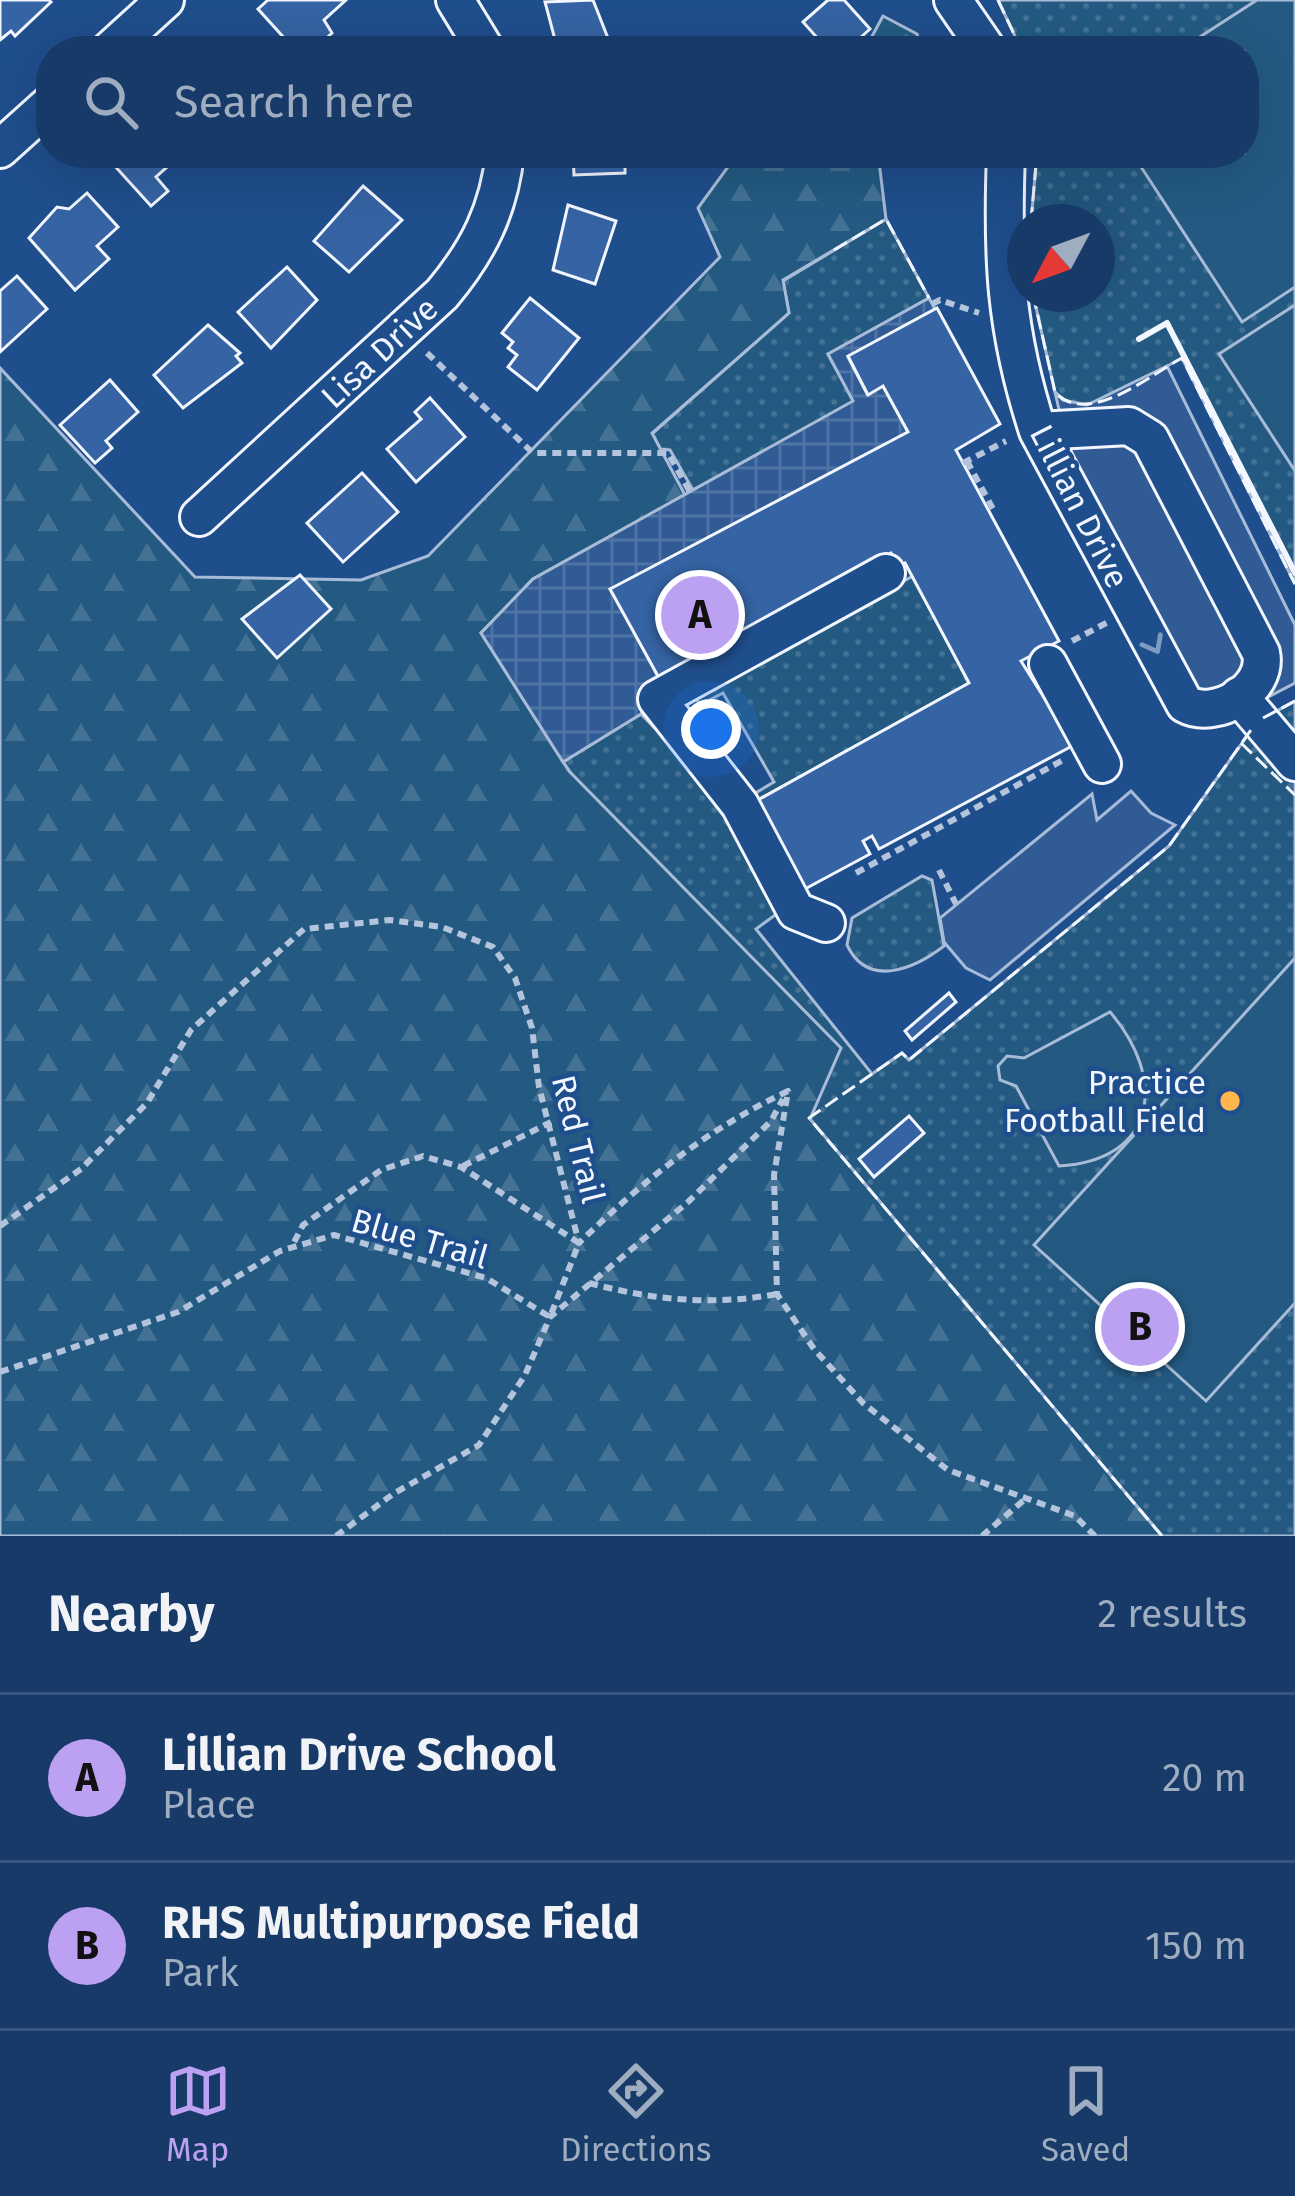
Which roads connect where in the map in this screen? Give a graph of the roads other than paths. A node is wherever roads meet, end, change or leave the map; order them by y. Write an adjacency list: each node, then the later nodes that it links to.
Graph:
1 (165, 0): 4 (street)
2 (455, 0): 5 (street)
3 (953, 0): 6 (street)
4 (125, 36)
5 (477, 36)
6 (978, 36)
7 (36, 117): 8 (street)
8 (0, 149)
9 (503, 168): 12 (street, Lisa Drive)
10 (1005, 168): 11 (street, Lillian Drive)
11 (1027, 434): 15 (street, Lillian Drive, one-way to 15); 15 (street)
12 (199, 517)
13 (886, 573): 18 (street)
14 (1053, 656): 16 (street)
15 (1248, 690): 17 (street)
16 (1088, 759)
17 (1295, 762)
18 (826, 923)

